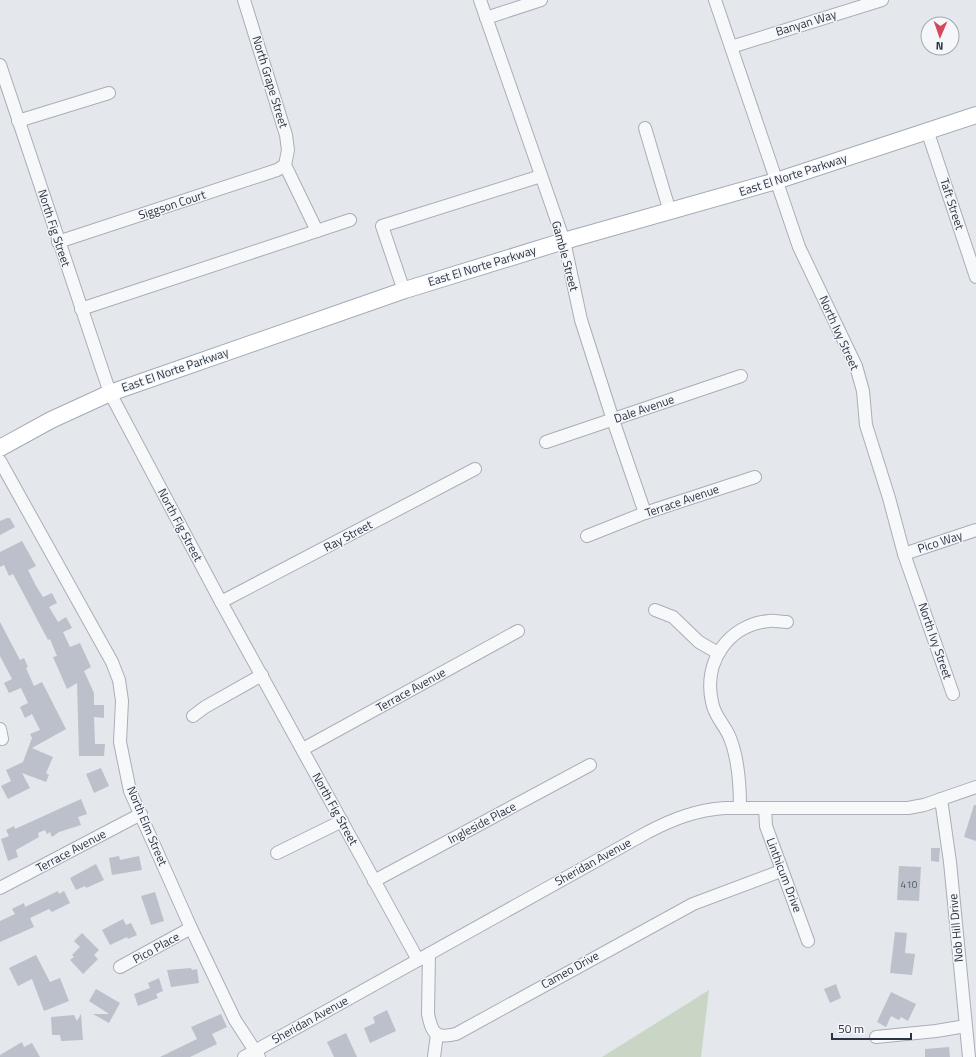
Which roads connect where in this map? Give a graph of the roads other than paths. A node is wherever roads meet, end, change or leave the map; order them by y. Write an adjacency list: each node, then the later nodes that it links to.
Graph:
1 (244, 0): 14 (street, North Grape Street)
2 (480, 0): 6 (street, Gamble Street)
3 (541, 0): 6 (street)
4 (715, 0): 7 (street, North Ivy Street)
5 (882, 0): 7 (street, Banyan Way)
6 (486, 18): 15 (street, Gamble Street)
7 (731, 47): 16 (street, North Ivy Street)
8 (1, 70): 11 (street, North Fig Street)
9 (108, 93): 11 (street)
10 (976, 116): 13 (main road, East El Norte Parkway)
11 (18, 121): 21 (street, North Fig Street)
12 (645, 128): 17 (street)
13 (927, 130): 16 (main road, East El Norte Parkway); 22 (street, Taft Street)
14 (284, 165): 19 (street); 21 (street, Siggson Court)
15 (541, 176): 20 (street, Gamble Street); 23 (street)
16 (776, 182): 17 (main road, East El Norte Parkway); 36 (street, North Ivy Street)
17 (670, 212): 20 (main road, East El Norte Parkway)
18 (350, 220): 19 (street)
19 (317, 231): 24 (street)
20 (564, 241): 23 (main road, East El Norte Parkway); 27 (street, Gamble Street)
21 (58, 242): 24 (street, North Fig Street)
22 (976, 277)
23 (404, 291): 26 (main road, East El Norte Parkway)
24 (81, 309): 26 (street, North Fig Street)
25 (741, 376): 27 (street, Dale Avenue)
26 (110, 393): 29 (main road, East El Norte Parkway); 37 (street, North Fig Street)
27 (612, 420): 28 (street, Dale Avenue); 33 (street, Gamble Street)
28 (546, 442)
29 (0, 448)
30 (0, 461): 51 (street, North Elm Street)
31 (475, 469): 37 (street, Ray Street)
32 (755, 476): 33 (street, Terrace Avenue)
33 (646, 513): 35 (street, Terrace Avenue)
34 (976, 530): 36 (street, Pico Way)
35 (587, 536)
36 (904, 554): 43 (street, North Ivy Street)
37 (222, 602): 42 (street, North Fig Street)
38 (655, 610): 41 (street)
39 (787, 622): 41 (street)
40 (518, 631): 45 (street, Terrace Avenue)
41 (718, 653): 49 (street)
42 (262, 675): 44 (street); 45 (street, North Fig Street)
43 (953, 694)
44 (193, 716)
45 (303, 749): 52 (street, North Fig Street)
46 (590, 765): 55 (street, Ingleside Place)
47 (976, 787): 48 (street, Sheridan Avenue)
48 (941, 799): 50 (street, Sheridan Avenue); 62 (street, Nob Hill Drive)
49 (740, 807): 50 (street, Sheridan Avenue); 59 (street, Sheridan Avenue)
50 (765, 808): 54 (street, Linthicum Drive)
51 (141, 814): 56 (street, Terrace Avenue); 57 (street, North Elm Street)
52 (342, 821): 53 (street); 55 (street, North Fig Street)
53 (277, 854)
54 (781, 871): 58 (street, Linthicum Drive); 63 (street, Cameo Drive)
55 (374, 881): 60 (street, North Fig Street)
56 (0, 888)
57 (191, 928): 61 (street, Pico Place); 65 (street, North Elm Street)
58 (808, 941)
59 (429, 954): 60 (street, Sheridan Avenue); 63 (street)
60 (418, 960): 65 (street, Sheridan Avenue)
61 (120, 967)
62 (966, 1026): 64 (street); 68 (street, Nob Hill Drive)
63 (436, 1034): 67 (street)
64 (876, 1037)
65 (257, 1054): 66 (street, Sheridan Avenue)
66 (244, 1057)
67 (434, 1057)
68 (969, 1057)

